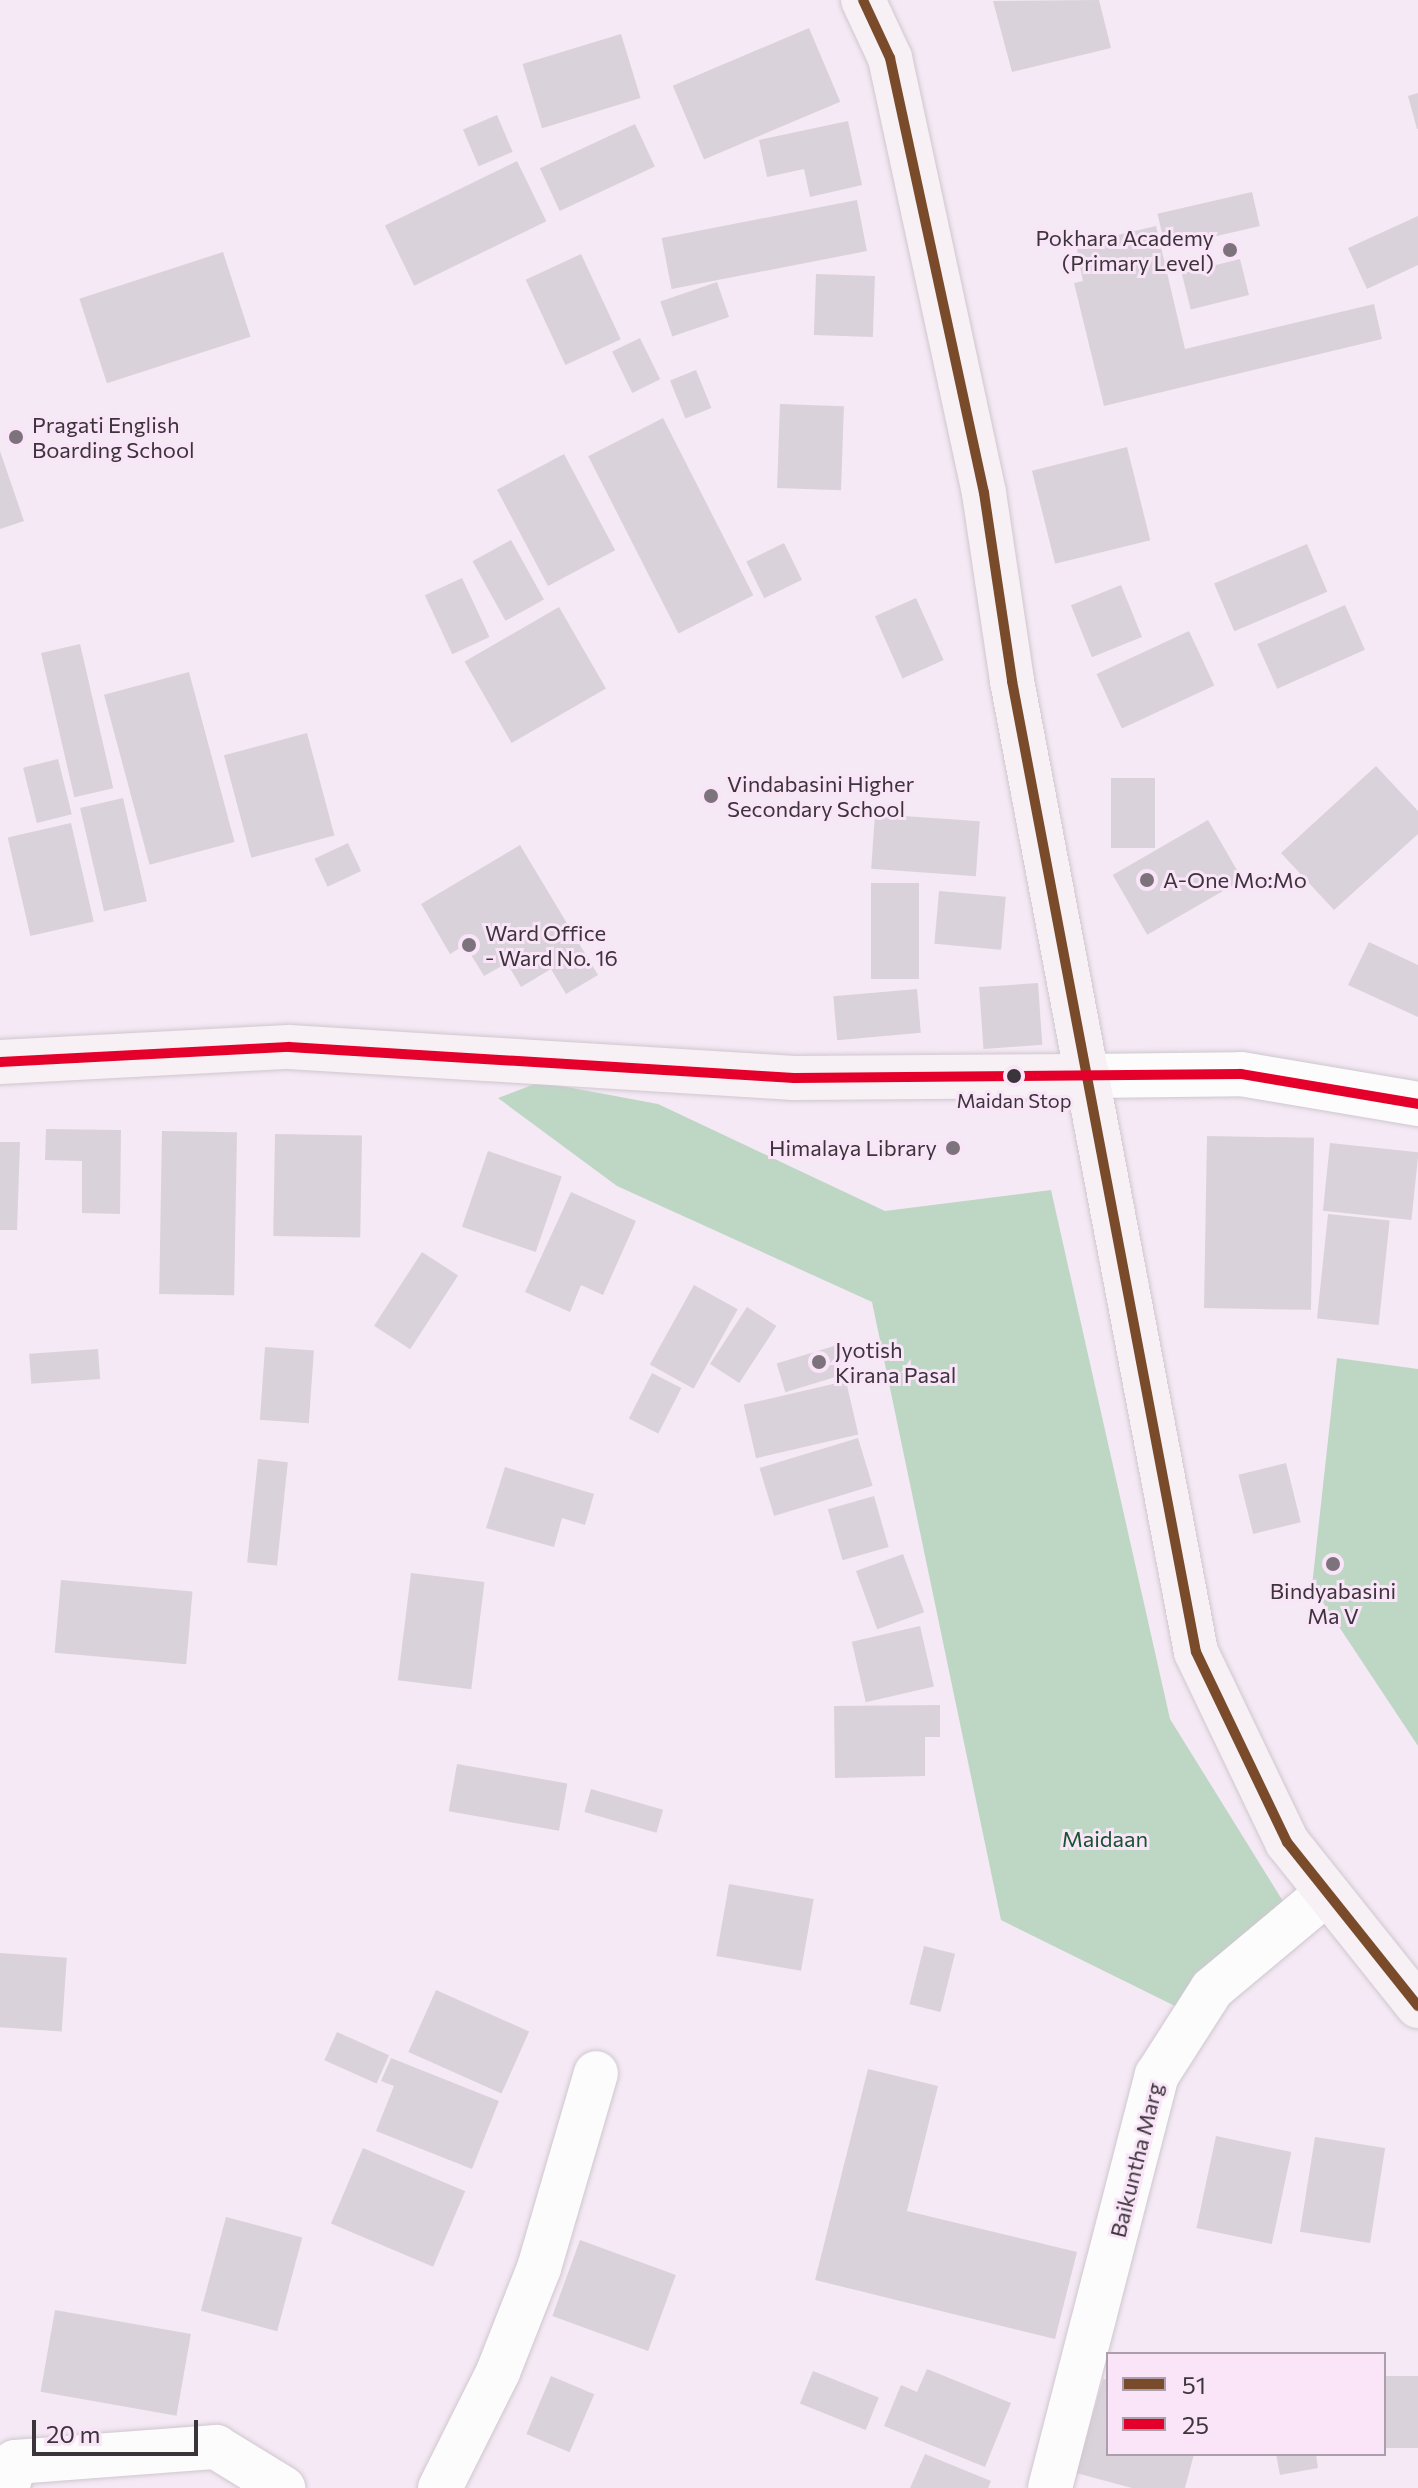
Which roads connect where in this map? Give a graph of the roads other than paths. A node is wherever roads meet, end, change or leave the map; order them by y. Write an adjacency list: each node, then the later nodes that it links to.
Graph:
1 (863, 0): 3 (main road)
2 (0, 1062): 3 (main road)
3 (1088, 1076): 4 (street); 5 (main road)
4 (1418, 1104)
5 (1327, 1893): 6 (main road); 11 (street, Baikuntha Marg)
6 (1418, 2006)
7 (596, 2073): 10 (street)
8 (7, 2468): 9 (street)
9 (283, 2488)
10 (440, 2488)
11 (1050, 2488)

